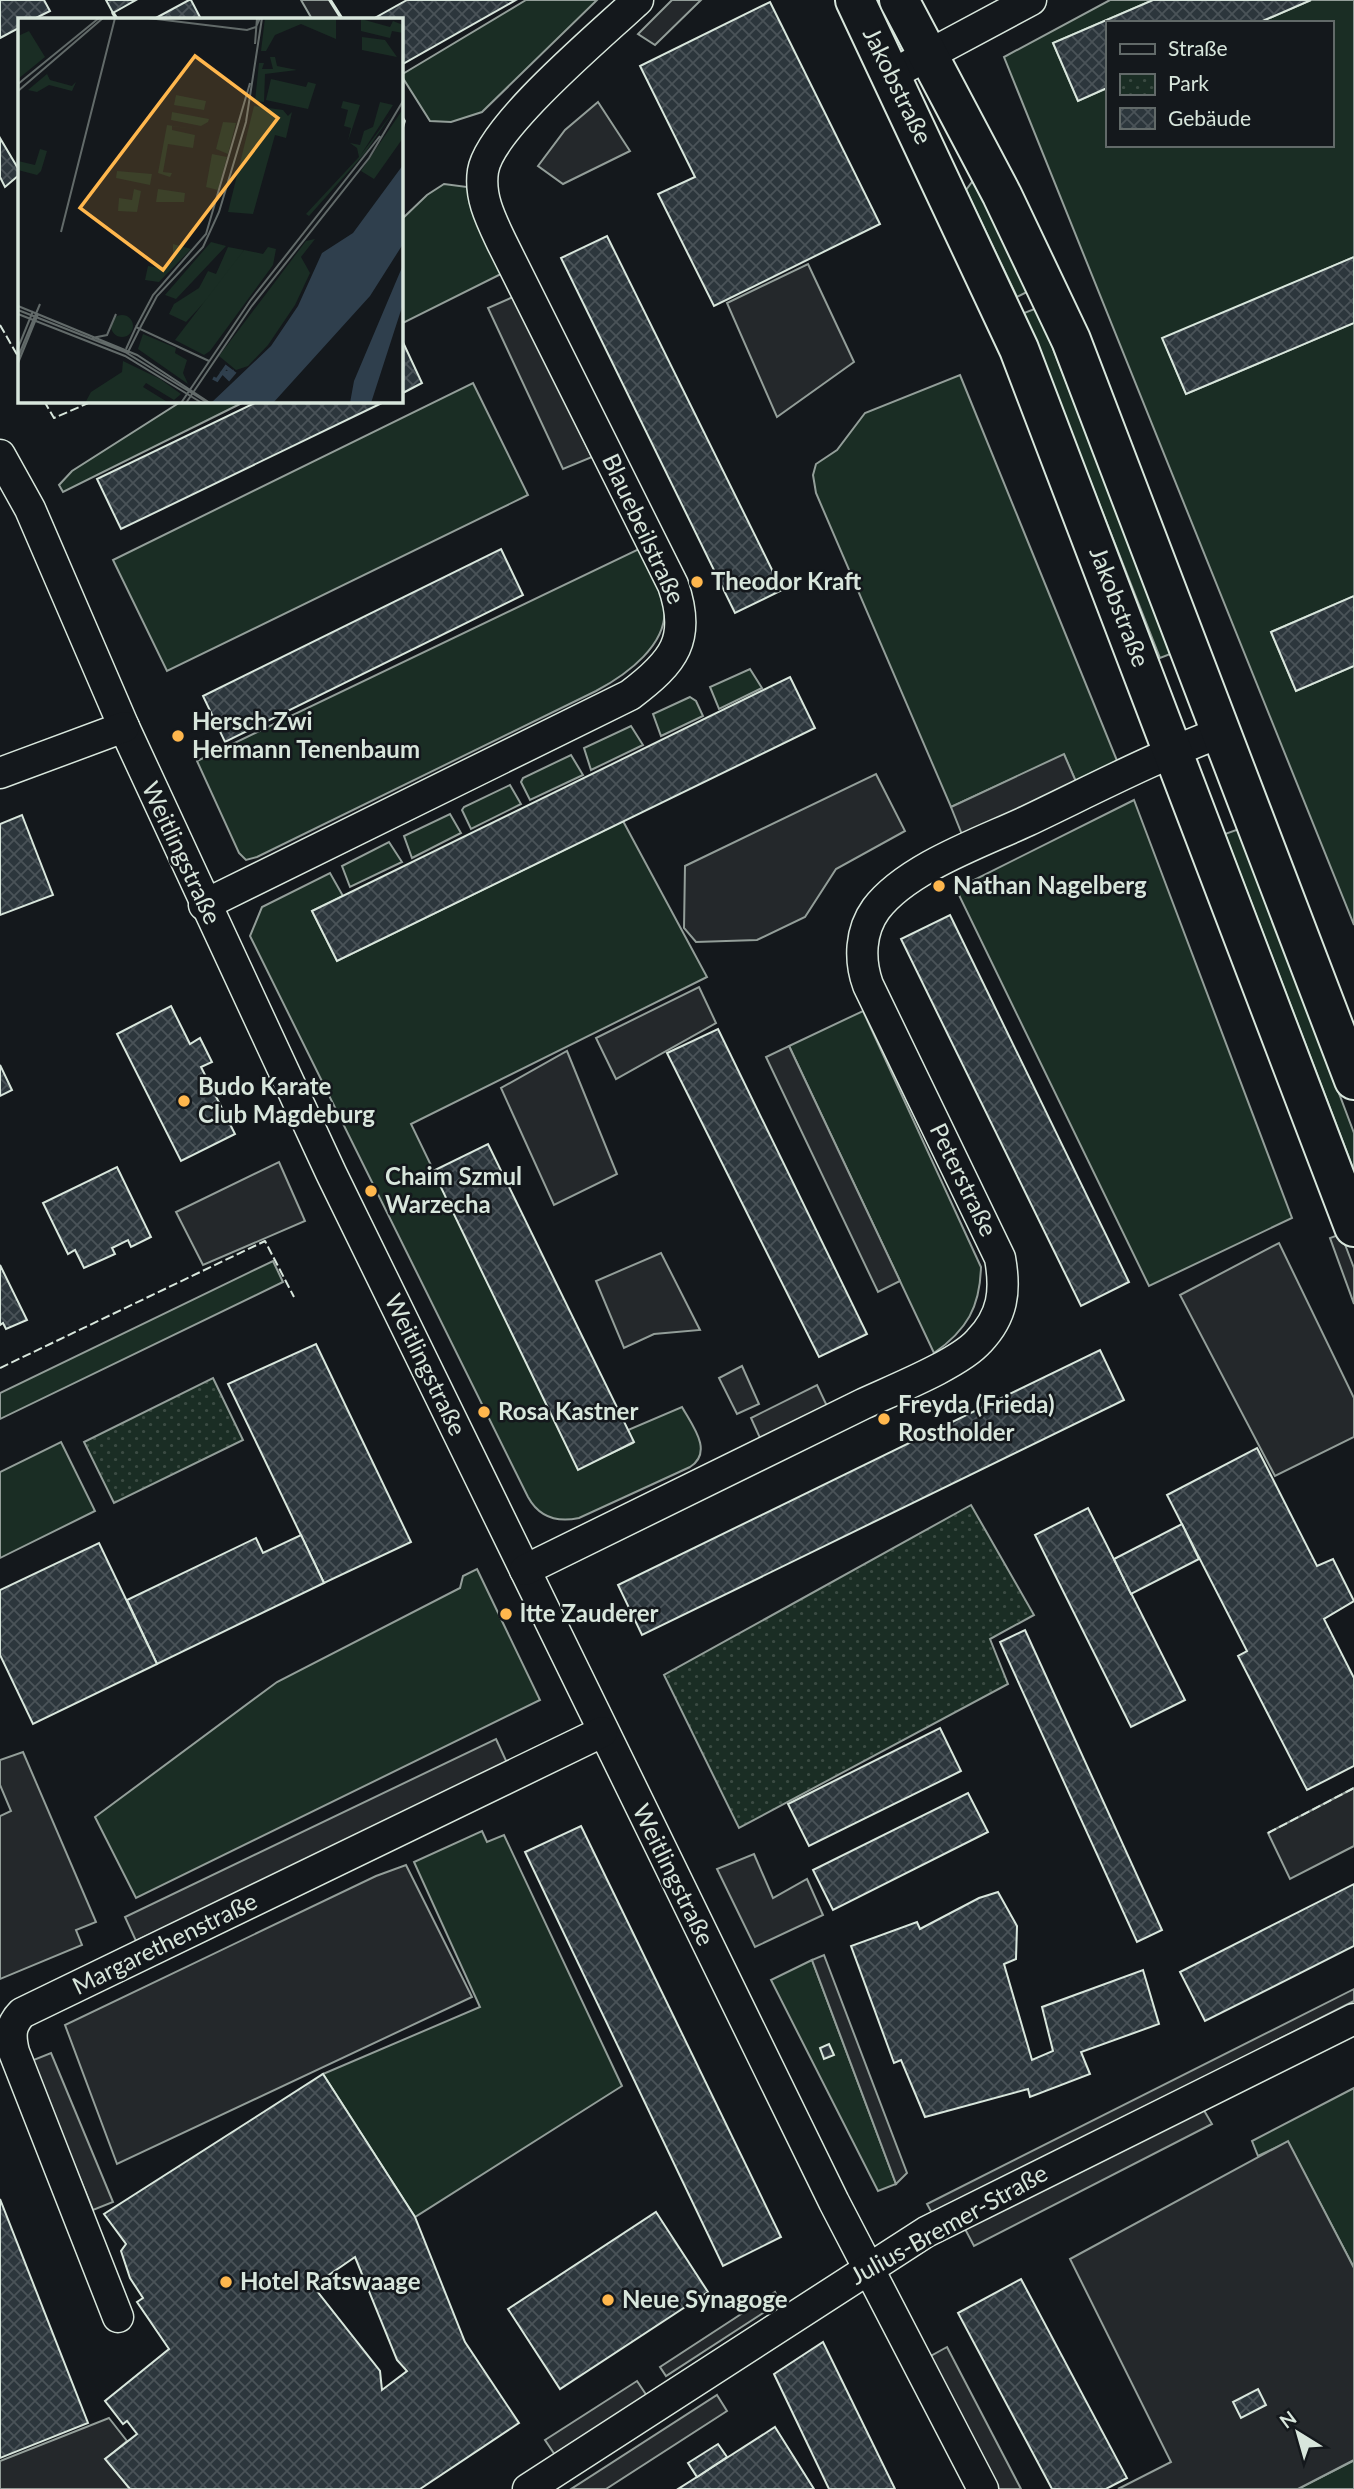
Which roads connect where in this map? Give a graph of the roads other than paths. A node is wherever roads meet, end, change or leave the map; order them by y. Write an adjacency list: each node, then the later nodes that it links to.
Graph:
1 (638, 0): 12 (street, Blauebeilstraße)
2 (855, 0): 6 (street, Jakobstraße)
3 (899, 0): 5 (street, Jakobstraße)
4 (1031, 0): 5 (street)
5 (928, 55): 6 (street); 9 (street, Jakobstraße)
6 (891, 75): 10 (street, Jakobstraße)
7 (0, 455): 8 (street, Weitlingstraße)
8 (124, 727): 11 (street); 12 (street, Weitlingstraße)
9 (1222, 732): 10 (street, Peterstraße); 13 (street, Jakobstraße)
10 (1172, 751): 14 (street, Jakobstraße); 15 (street, Peterstraße)
11 (0, 773)
12 (204, 905): 15 (street, Weitlingstraße)
13 (1354, 1080)
14 (1354, 1227)
15 (524, 1570): 16 (street, Weitlingstraße)
16 (602, 1732): 18 (street, Weitlingstraße); 19 (street, Margarethenstraße)
17 (1354, 2019): 18 (street, Julius-Bremer-Straße)
18 (867, 2267): 20 (street, Julius-Bremer-Straße); 21 (street, Weitlingstraße)
19 (118, 2317)
20 (528, 2489)
21 (983, 2489)

